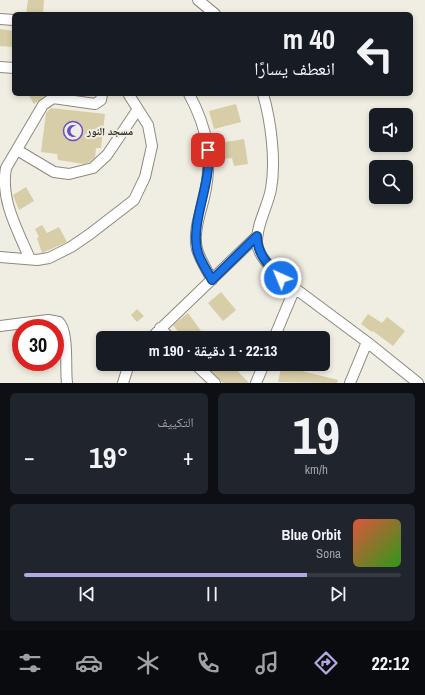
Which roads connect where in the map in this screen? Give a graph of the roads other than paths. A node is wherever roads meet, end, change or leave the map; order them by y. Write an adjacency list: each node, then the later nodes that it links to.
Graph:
1 (198, 0): 2 (street)
2 (213, 12)
3 (0, 18): 4 (street)
4 (12, 20)
5 (0, 67): 6 (street)
6 (12, 68)
7 (102, 96): 12 (street)
8 (130, 96): 11 (street)
9 (190, 96): 16 (street)
10 (263, 96): 13 (street)
11 (138, 109): 12 (street); 15 (street)
12 (17, 150): 15 (street)
13 (257, 236): 16 (street); 17 (street)
14 (0, 257): 15 (street)
15 (30, 259)
16 (212, 280): 19 (street)
17 (295, 288): 22 (street); 23 (street)
18 (0, 326): 27 (street)
19 (160, 328): 20 (street); 21 (street)
20 (157, 331)
21 (163, 331)
22 (277, 331)
23 (367, 342): 31 (street); 32 (street)
24 (126, 371): 28 (street)
25 (202, 371): 29 (street)
26 (261, 371): 30 (street)
27 (67, 383)
28 (123, 383)
29 (215, 383)
30 (256, 383)
31 (350, 383)
32 (418, 383)

